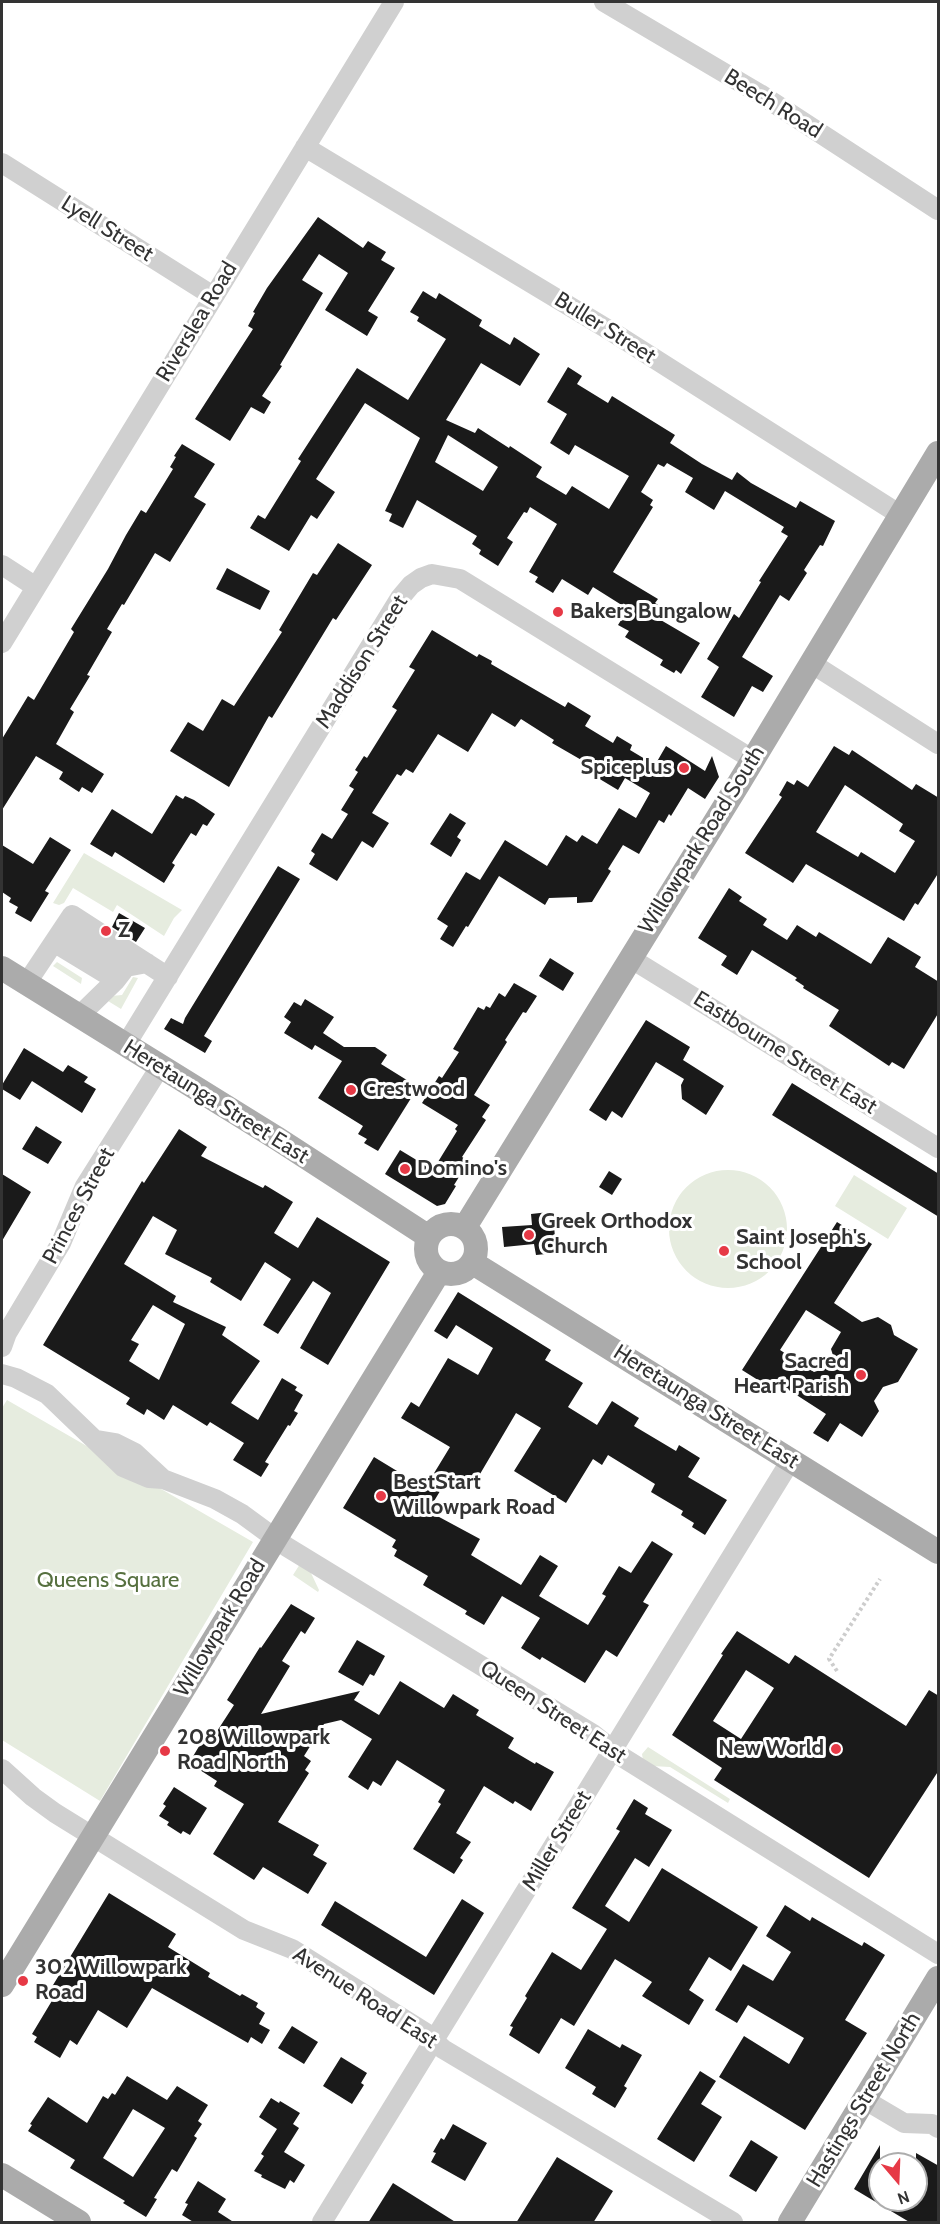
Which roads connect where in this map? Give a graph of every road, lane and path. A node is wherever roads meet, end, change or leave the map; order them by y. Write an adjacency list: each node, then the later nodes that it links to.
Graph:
1 (394, 2): 3 (street, Riverslea Road)
2 (604, 2): 5 (street, Beech Road)
3 (305, 147): 6 (street, Riverslea Road); 8 (street, Buller Street)
4 (2, 163): 6 (street, Lyell Street)
5 (939, 210)
6 (213, 296): 10 (street, Riverslea Road)
7 (939, 453): 8 (main road, Willowpark Road South)
8 (902, 516): 12 (main road, Willowpark Road South)
9 (2, 565): 10 (street)
10 (36, 587): 11 (street, Riverslea Road)
11 (2, 644)
12 (811, 663): 13 (street); 14 (main road, Willowpark Road South)
13 (939, 744)
14 (752, 759): 16 (main road, Willowpark Road South); 20 (street, Maddison Street)
15 (59, 937): 17 (street); 19 (street); 21 (street)
16 (630, 958): 25 (street, Eastbourne Street East); 26 (main road, Willowpark Road South)
17 (147, 963): 19 (street); 20 (street)
18 (2, 968): 21 (main road, Heretaunga Street East)
19 (121, 974): 22 (street)
20 (168, 977): 23 (street, Maddison Street)
21 (26, 984): 22 (main road, Heretaunga Street East)
22 (78, 1017): 23 (main road, Heretaunga Street East)
23 (125, 1046): 24 (main road, Heretaunga Street East)
24 (160, 1068): 27 (main road, Heretaunga Street East); 30 (street, Princes Street)
25 (939, 1148)
26 (465, 1227): 27 (main road); 28 (main road)
27 (429, 1237): 29 (main road)
28 (473, 1263): 29 (main road); 32 (main road, Heretaunga Street East)
29 (439, 1272): 33 (main road, Willowpark Road)
30 (2, 1347)
31 (2, 1374): 33 (street, Queen Street East)
32 (791, 1460): 34 (main road, Heretaunga Street East); 37 (street, Miller Street)
33 (275, 1537): 37 (street, Queen Street East); 39 (main road, Willowpark Road)
34 (939, 1552)
35 (880, 1579): 36 (path)
36 (837, 1671)
37 (613, 1749): 40 (street, Queen Street East); 43 (street, Miller Street)
38 (2, 1769): 39 (street, Avenue Road East)
39 (92, 1835): 42 (main road, Willowpark Road); 43 (street, Avenue Road East)
40 (939, 1954)
41 (939, 1978): 44 (main road, Hastings Street North)
42 (2, 1985)
43 (435, 2040): 48 (street, Miller Street); 49 (street, Avenue Road East)
44 (865, 2100): 45 (street); 50 (main road, Hastings Street North)
45 (939, 2127)
46 (2, 2175): 47 (main road)
47 (79, 2223)
48 (322, 2223)
49 (733, 2223)
50 (790, 2223)

